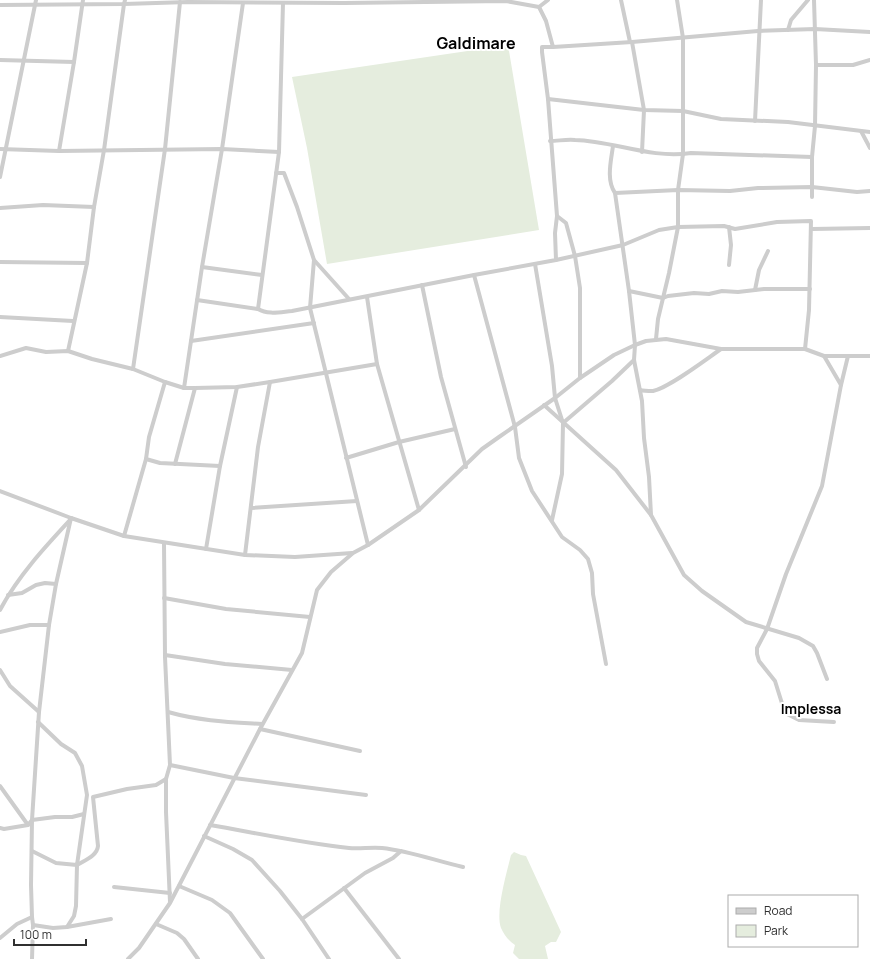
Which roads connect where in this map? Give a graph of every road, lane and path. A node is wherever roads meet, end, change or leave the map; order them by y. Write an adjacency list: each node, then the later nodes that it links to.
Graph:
1 (548, 0): 18 (street)
2 (621, 0): 24 (street)
3 (677, 0): 23 (street)
4 (761, 0): 21 (street)
5 (808, 0): 20 (street)
6 (814, 0): 19 (street)
7 (251, 1): 8 (street); 15 (street)
8 (267, 1): 16 (street)
9 (468, 1): 14 (street); 18 (street)
10 (36, 2): 11 (street); 17 (street); 27 (street)
11 (83, 2): 12 (street); 29 (street)
12 (125, 2): 13 (street); 44 (street)
13 (180, 2): 15 (street); 41 (street)
14 (344, 2): 16 (street)
15 (243, 3): 42 (street)
16 (284, 3): 46 (street)
17 (0, 5)
18 (539, 7): 25 (street)
19 (815, 29): 20 (street); 22 (street); 30 (street)
20 (788, 30): 21 (street)
21 (758, 31): 23 (street); 34 (street)
22 (870, 32)
23 (683, 38): 24 (street); 33 (street)
24 (631, 42): 25 (street); 32 (street)
25 (553, 47): 31 (street)
26 (0, 60): 27 (street)
27 (25, 60): 29 (street); 43 (street)
28 (870, 60): 30 (street)
29 (74, 62): 45 (street)
30 (816, 65): 35 (street)
31 (548, 100): 32 (street); 38 (street)
32 (644, 110): 33 (street); 47 (street)
33 (683, 111): 34 (street); 48 (street)
34 (755, 121): 35 (street)
35 (814, 126): 36 (street); 49 (street)
36 (861, 131): 37 (street); 40 (street)
37 (870, 132)
38 (550, 141): 39 (street); 59 (street)
39 (613, 146): 47 (street); 55 (street)
40 (870, 148)
41 (165, 149): 42 (street); 44 (street); 101 (street)
42 (222, 149): 46 (street); 73 (street)
43 (2, 150): 45 (street); 51 (street)
44 (104, 150): 45 (street); 57 (street)
45 (59, 151)
46 (279, 152): 50 (street)
47 (642, 152): 48 (street)
48 (683, 154): 49 (street); 53 (street)
49 (812, 157): 52 (street)
50 (276, 173): 67 (street); 74 (street)
51 (0, 177)
52 (812, 187): 53 (street); 54 (street); 56 (street)
53 (678, 190): 55 (street); 60 (street)
54 (870, 191)
55 (615, 193): 64 (street)
56 (812, 197)
57 (94, 207): 58 (street); 70 (street)
58 (0, 208)
59 (557, 216): 66 (street); 68 (street)
60 (678, 227): 61 (street); 64 (street); 81 (street)
61 (729, 227): 63 (street); 72 (street)
62 (870, 228): 63 (street)
63 (812, 229): 77 (street)
64 (623, 245): 66 (street); 79 (street)
65 (768, 251): 78 (street)
66 (575, 256): 68 (street); 103 (street)
67 (314, 260): 82 (street); 84 (street)
68 (556, 260): 71 (street)
69 (0, 262): 70 (street)
70 (86, 264): 87 (street)
71 (535, 264): 75 (street); 111 (street)
72 (729, 265)
73 (202, 267): 74 (street); 83 (street)
74 (262, 275): 85 (street)
75 (474, 275): 76 (street); 114 (street)
76 (422, 285): 80 (street); 115 (street)
77 (810, 289): 78 (street); 93 (street)
78 (755, 290): 81 (street)
79 (629, 292): 81 (street); 91 (street)
80 (367, 297): 82 (street); 100 (street)
81 (663, 298): 89 (street)
82 (349, 299): 84 (street)
83 (197, 300): 85 (street); 90 (street)
84 (310, 308): 85 (street); 88 (street)
85 (258, 309)
86 (0, 317): 87 (street)
87 (73, 321): 94 (street)
88 (314, 323): 90 (street); 102 (street)
89 (656, 339): 91 (street); 92 (street)
90 (191, 341): 108 (street)
91 (635, 345): 99 (street); 103 (street)
92 (721, 349): 93 (street); 110 (street)
93 (805, 349): 96 (street)
94 (68, 351): 95 (street); 101 (street)
95 (0, 356)
96 (824, 356): 97 (street); 106 (street)
97 (848, 356): 98 (street); 106 (street)
98 (870, 356)
99 (634, 360): 110 (street); 113 (street)
100 (377, 364): 102 (street); 116 (street)
101 (133, 369): 104 (street)
102 (325, 372): 105 (street); 117 (street)
103 (580, 378): 111 (street)
104 (165, 382): 108 (street); 118 (street)
105 (270, 382): 107 (street); 124 (street)
106 (841, 385): 141 (street)
107 (236, 387): 109 (street); 120 (street)
108 (184, 388): 109 (street)
109 (196, 388): 119 (street)
110 (640, 390): 126 (street)
111 (555, 398): 112 (street); 113 (street)
112 (544, 405): 113 (street); 114 (street)
113 (563, 423): 126 (street); 128 (street)
114 (515, 427): 121 (street); 128 (street)
115 (455, 429): 116 (street); 121 (street)
116 (399, 442): 117 (street); 125 (street)
117 (346, 458): 123 (street)
118 (146, 459): 119 (street); 129 (street)
119 (175, 464): 120 (street)
120 (220, 466): 132 (street)
121 (466, 467): 125 (street)
122 (0, 491): 127 (street)
123 (357, 501): 124 (street); 131 (street)
124 (251, 508): 134 (street)
125 (419, 510): 131 (street)
126 (651, 515): 141 (street)
127 (71, 518): 129 (street); 135 (street); 136 (street)
128 (552, 520): 144 (street)
129 (124, 536): 130 (street)
130 (164, 543): 132 (street); 137 (street)
131 (368, 545): 133 (street)
132 (206, 549): 134 (street)
133 (353, 553): 134 (street); 139 (street)
134 (245, 555)
135 (56, 584): 136 (street); 140 (street)
136 (8, 595): 138 (street)
137 (164, 598): 139 (street); 143 (street)
138 (0, 610)
139 (310, 617): 146 (street)
140 (49, 625): 142 (street); 148 (street)
141 (767, 629): 147 (street); 151 (street)
142 (0, 632)
143 (165, 655): 146 (street); 149 (street)
144 (606, 664)
145 (0, 670): 148 (street)
146 (292, 670): 152 (street)
147 (827, 679)
148 (39, 712): 150 (street)
149 (168, 712): 152 (street); 155 (street)
150 (38, 722): 159 (street); 163 (street)
151 (834, 722)
152 (262, 724): 153 (street)
153 (260, 729): 154 (street); 156 (street)
154 (360, 751)
155 (170, 765): 156 (street); 157 (street)
156 (234, 778): 160 (street); 165 (street)
157 (166, 779): 161 (street); 175 (street)
158 (0, 786): 164 (street)
159 (87, 794): 161 (street); 162 (street)
160 (366, 795)
161 (93, 797): 170 (street)
162 (84, 814): 163 (street); 170 (street)
163 (32, 820): 164 (street); 168 (street)
164 (28, 825): 166 (street)
165 (210, 825): 167 (street); 169 (street)
166 (0, 828)
167 (204, 836): 172 (street); 179 (street)
168 (32, 851): 170 (street); 177 (street)
169 (401, 851): 171 (street); 174 (street)
170 (77, 865): 182 (street)
171 (463, 867)
172 (179, 886): 176 (street); 187 (street)
173 (114, 887): 175 (street)
174 (344, 888): 179 (street); 189 (street)
175 (170, 893): 176 (street)
176 (170, 903): 180 (street)
177 (32, 917): 181 (street); 183 (street)
178 (111, 919): 182 (street)
179 (302, 919): 188 (street)
180 (156, 924): 184 (street); 186 (street)
181 (33, 925): 182 (street); 185 (street)
182 (67, 927)
183 (0, 938)
184 (130, 958)
185 (32, 959)
186 (198, 959)
187 (263, 959)
188 (329, 959)
189 (399, 959)

